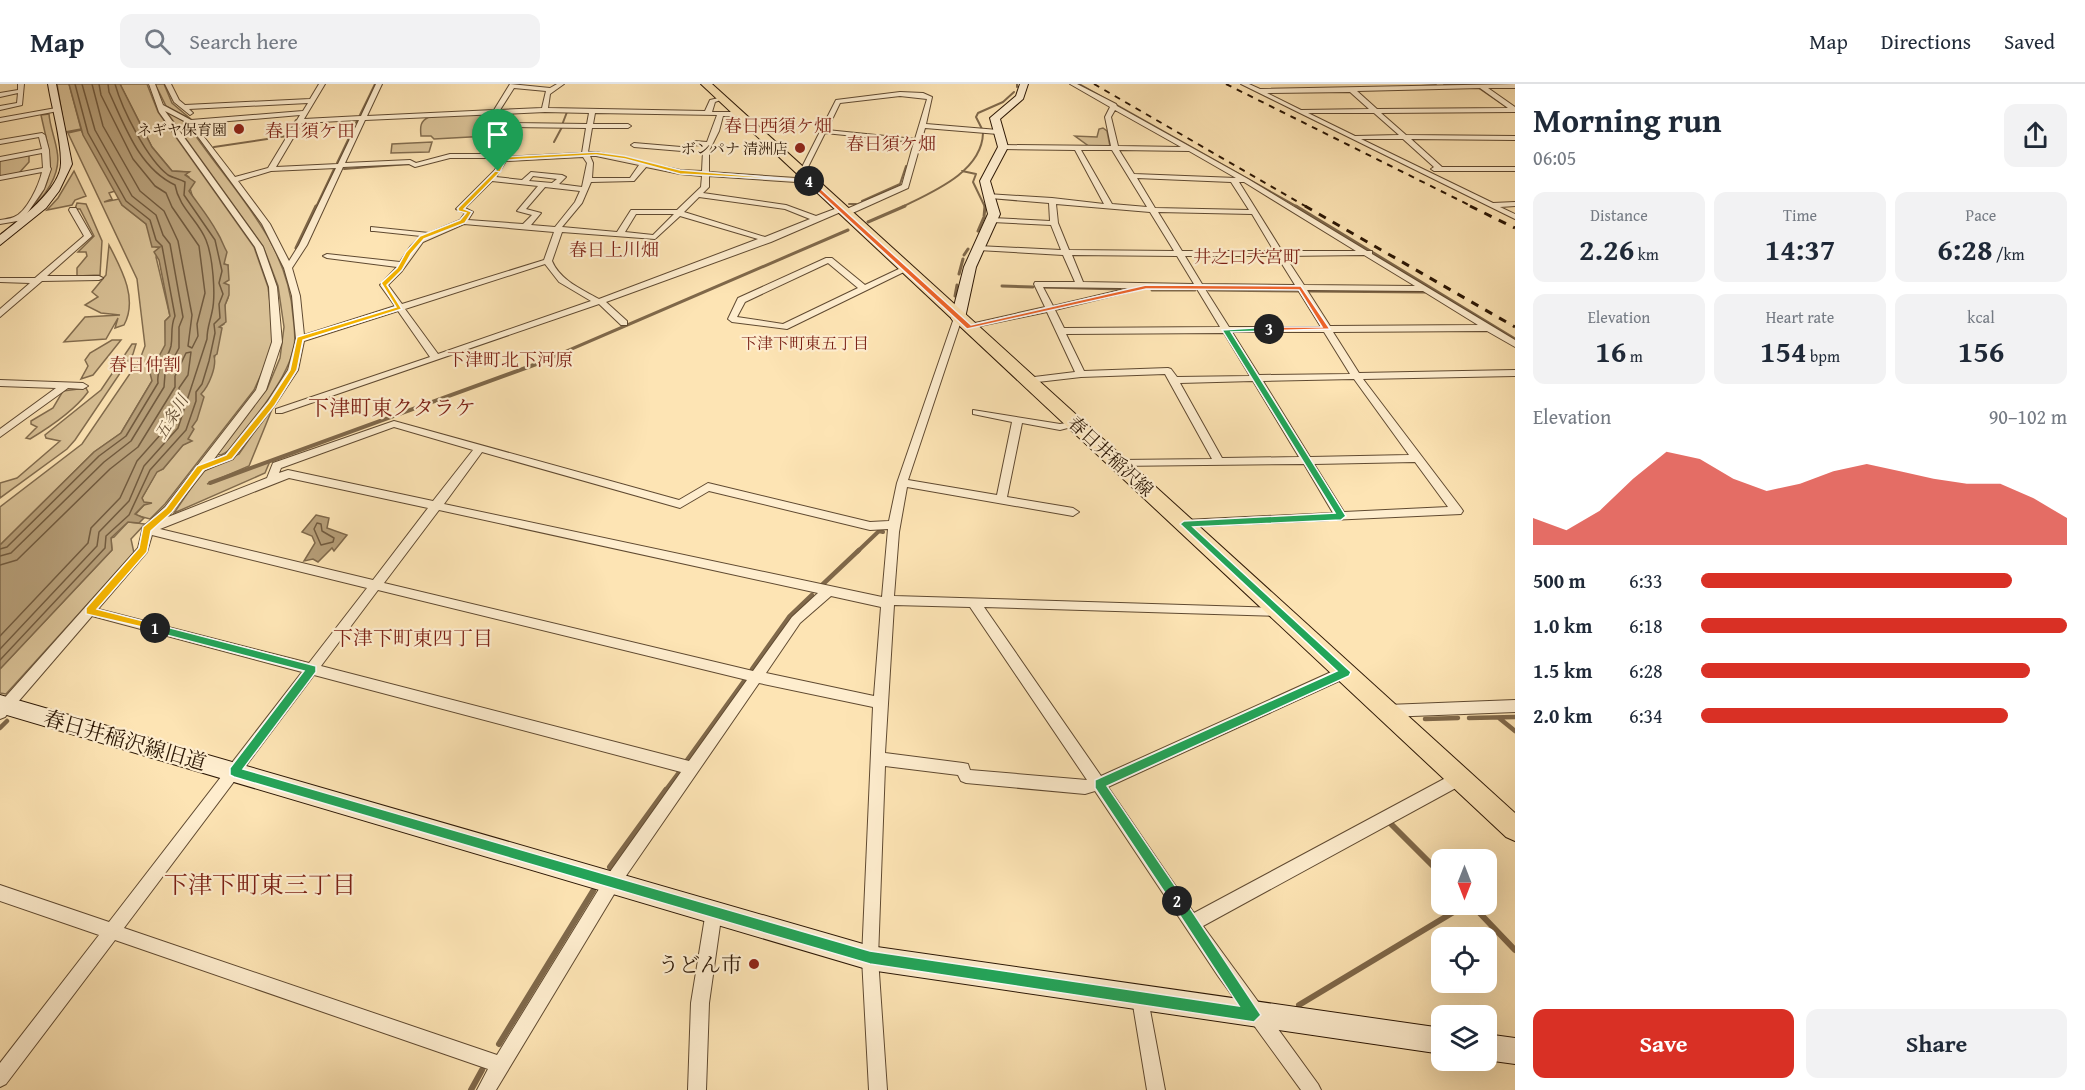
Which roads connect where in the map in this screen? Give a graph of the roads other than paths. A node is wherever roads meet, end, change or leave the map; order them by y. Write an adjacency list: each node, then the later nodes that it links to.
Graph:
1 (52, 84): 27 (main road)
2 (152, 84): 24 (street)
3 (168, 84): 25 (street)
4 (322, 84): 22 (street)
5 (379, 84): 40 (street)
6 (561, 84): 17 (street)
7 (706, 84): 21 (main road, 春日井稲沢線)
8 (1024, 84): 51 (main road)
9 (1073, 84): 23 (street)
10 (1242, 84): 18 (street)
11 (1346, 84): 19 (street)
12 (513, 85): 17 (street); 28 (street)
13 (1480, 85): 14 (street); 15 (street); 31 (street)
14 (1415, 86): 19 (street)
15 (1515, 86)
16 (21, 88): 20 (street); 26 (street)
17 (550, 90): 30 (street)
18 (1258, 91): 19 (street); 34 (street)
19 (1353, 91): 35 (street)
20 (0, 94)
21 (721, 98): 37 (street); 39 (main road, 春日井稲沢線)
22 (312, 101): 25 (street); 36 (street)
23 (1114, 105): 62 (street); 63 (street)
24 (160, 106): 43 (street); 166 (street)
25 (185, 107): 43 (street)
26 (0, 108)
27 (56, 110): 41 (street); 101 (main road)
28 (497, 110): 29 (street); 40 (street)
29 (517, 110): 30 (street); 44 (street)
30 (547, 110): 32 (street); 46 (street)
31 (1515, 110): 35 (street)
32 (592, 111): 33 (street); 47 (street)
33 (633, 111): 37 (street); 48 (street)
34 (1300, 111): 35 (street); 53 (street)
35 (1375, 111): 54 (street)
36 (304, 113): 42 (street); 43 (street)
37 (708, 113): 38 (street)
38 (720, 113): 39 (street); 58 (street)
39 (738, 114): 79 (main road, 春日井稲沢線)
40 (363, 118): 42 (street); 71 (street)
41 (0, 120)
42 (300, 121): 73 (street)
43 (193, 122): 82 (street)
44 (510, 125): 46 (street); 66 (street)
45 (40, 126): 52 (street)
46 (544, 126): 47 (street)
47 (590, 126): 48 (street); 65 (street)
48 (628, 126): 59 (street)
49 (923, 126): 50 (street); 51 (street); 56 (street)
50 (822, 131): 56 (street); 79 (street)
51 (998, 132): 60 (main road)
52 (42, 135): 57 (street); 64 (street)
53 (1353, 137): 54 (street); 74 (street)
54 (1405, 138): 55 (street); 75 (street)
55 (1515, 138)
56 (919, 141): 98 (street)
57 (0, 142)
58 (710, 144): 59 (street); 77 (street)
59 (634, 145): 67 (street)
60 (1003, 147): 61 (street); 91 (main road)
61 (1077, 148): 62 (street); 95 (street)
62 (1115, 149): 63 (street); 78 (street)
63 (1192, 149): 85 (street)
64 (46, 150): 68 (street); 72 (street)
65 (585, 153): 67 (street); 69 (street); 83 (street)
66 (487, 156): 69 (street); 71 (street)
67 (625, 158): 70 (street)
68 (0, 159)
69 (504, 159): 81 (street)
70 (644, 164): 77 (street); 83 (street)
71 (341, 165): 73 (street); 123 (street)
72 (48, 169): 80 (street); 101 (street)
73 (272, 169): 82 (street)
74 (1418, 169): 75 (street); 94 (street)
75 (1440, 169): 76 (street)
76 (1515, 169)
77 (705, 173): 79 (street); 90 (street)
78 (1132, 176): 84 (street); 97 (street)
79 (806, 177): 98 (main road, 春日井稲沢線)
80 (0, 178)
81 (490, 179): 86 (street); 106 (street)
82 (232, 180): 123 (street)
83 (588, 180): 89 (street)
84 (1234, 180): 85 (street); 99 (street)
85 (1246, 180): 117 (street)
86 (523, 183): 87 (street); 88 (street)
87 (543, 185): 88 (street); 108 (street)
88 (554, 186): 89 (street)
89 (584, 189): 110 (street)
90 (699, 195): 100 (street); 103 (street)
91 (990, 196): 92 (street); 104 (main road)
92 (1052, 200): 95 (street); 107 (street)
93 (1515, 204): 94 (street)
94 (1490, 205): 102 (street)
95 (1109, 206): 97 (street)
96 (73, 210): 127 (street)
97 (1153, 210): 99 (street); 118 (street)
98 (843, 211): 103 (street); 124 (main road, 春日井稲沢線)
99 (1254, 212): 119 (street)
100 (678, 213): 112 (street); 112 (street); 113 (street)
101 (25, 217): 105 (street); 114 (main road)
102 (1515, 217)
103 (817, 219): 113 (street)
104 (992, 220): 107 (street); 115 (main road)
105 (0, 222)
106 (463, 222): 108 (street); 111 (street)
107 (1054, 223): 116 (street)
108 (526, 226): 110 (street)
109 (374, 229): 111 (street)
110 (558, 230): 112 (street); 121 (street)
111 (430, 235): 122 (street)
112 (620, 235)
113 (768, 240): 134 (street)
114 (0, 241)
115 (978, 248): 116 (street); 138 (main road)
116 (1066, 253): 118 (street); 128 (street)
117 (1370, 253): 119 (street); 133 (street)
118 (1179, 254): 119 (street); 130 (street)
119 (1280, 254): 131 (street)
120 (327, 256): 122 (street)
121 (548, 261): 134 (street); 135 (street)
122 (402, 266): 135 (street)
123 (288, 268): 144 (street)
124 (906, 269): 132 (street); 138 (main road, 春日井稲沢線)
125 (99, 278): 127 (street)
126 (0, 280): 127 (street)
127 (39, 280): 137 (street)
128 (1080, 285): 129 (street); 136 (street)
129 (1146, 287): 130 (street); 136 (street)
130 (1200, 287): 131 (street); 142 (street)
131 (1301, 288): 133 (street); 141 (street)
132 (864, 289): 132 (street)
133 (1426, 289): 140 (street)
134 (599, 302): 139 (street); 146 (street)
135 (400, 308): 144 (street); 146 (street)
136 (1049, 309): 138 (street); 143 (street)
137 (0, 314)
138 (964, 322): 152 (main road, 春日井稲沢線); 168 (street)
139 (624, 323)
140 (1489, 328): 141 (street); 145 (street)
141 (1327, 329): 142 (street); 150 (street)
142 (1226, 330): 143 (street); 151 (street)
143 (1060, 331): 149 (street)
144 (300, 339): 147 (street)
145 (1515, 344)
146 (436, 358): 147 (street)
147 (293, 370): 166 (street)
148 (1515, 373): 150 (street)
149 (1081, 374): 152 (street); 153 (street)
150 (1357, 377): 151 (street); 162 (street)
151 (1256, 379): 153 (street); 163 (street)
152 (1029, 380): 159 (main road, 春日井稲沢線)
153 (1174, 380): 164 (street)
154 (0, 383): 155 (street)
155 (66, 385): 156 (street); 160 (street)
156 (83, 386)
157 (976, 412): 158 (street)
158 (1018, 420): 159 (street); 169 (street)
159 (1075, 423): 165 (main road, 春日井稲沢線)
160 (0, 434)
161 (480, 448): 167 (street); 170 (street); 174 (street)
162 (1418, 458): 163 (street); 172 (street)
163 (1306, 460): 164 (street); 172 (street)
164 (1219, 462): 165 (street)
165 (1119, 464): 173 (main road, 春日井稲沢線)
166 (200, 468): 175 (street)
167 (271, 481): 170 (street); 175 (street)
168 (902, 483): 169 (street); 174 (street)
169 (1001, 500): 171 (street)
170 (436, 506): 176 (street); 177 (street)
171 (1073, 512)
172 (1341, 516): 173 (street)
173 (1184, 524): 180 (main road, 春日井稲沢線)
174 (894, 525): 178 (street)
175 (147, 530): 176 (street); 181 (street)
176 (376, 585): 182 (street); 184 (street)
177 (827, 592): 178 (street); 184 (street)
178 (886, 602): 179 (street); 185 (street)
179 (973, 602): 180 (street); 193 (street)
180 (1278, 610): 183 (main road, 春日井稲沢線)
181 (89, 611): 182 (street); 187 (street)
182 (312, 669): 190 (street); 191 (street)
183 (1345, 672): 188 (main road, 春日井稲沢線); 193 (street)
184 (757, 677): 185 (street); 190 (street)
185 (880, 703): 189 (street)
186 (1515, 706): 188 (street)
187 (2, 708): 191 (main road, 春日井稲沢線旧道)
188 (1387, 711): 192 (main road, 春日井稲沢線)
189 (878, 759): 193 (street); 200 (street)
190 (692, 768): 195 (street)
191 (234, 772): 195 (main road, 春日井稲沢線旧道); 199 (street)
192 (1460, 778): 194 (main road, 春日井稲沢線); 198 (street)
193 (1099, 784): 198 (street)
194 (1515, 829)
195 (613, 881): 197 (main road, 春日井稲沢線旧道); 206 (street)
196 (0, 893): 199 (street)
197 (714, 911): 200 (main road, 春日井稲沢線旧道); 209 (street)
198 (1192, 923): 202 (street)
199 (111, 933): 206 (street); 207 (street)
200 (870, 958): 201 (main road, 春日井稲沢線旧道); 210 (street)
201 (1140, 999): 202 (main road, 春日井稲沢線旧道); 211 (street)
202 (1254, 1015): 203 (main road, 春日井稲沢線旧道); 212 (street)
203 (1431, 1039)
204 (1497, 1049): 205 (main road)
205 (1515, 1051)
206 (502, 1065): 208 (street)
207 (0, 1078)
208 (486, 1090)
209 (697, 1090)
210 (878, 1090)
211 (1156, 1090)
212 (1312, 1090)

